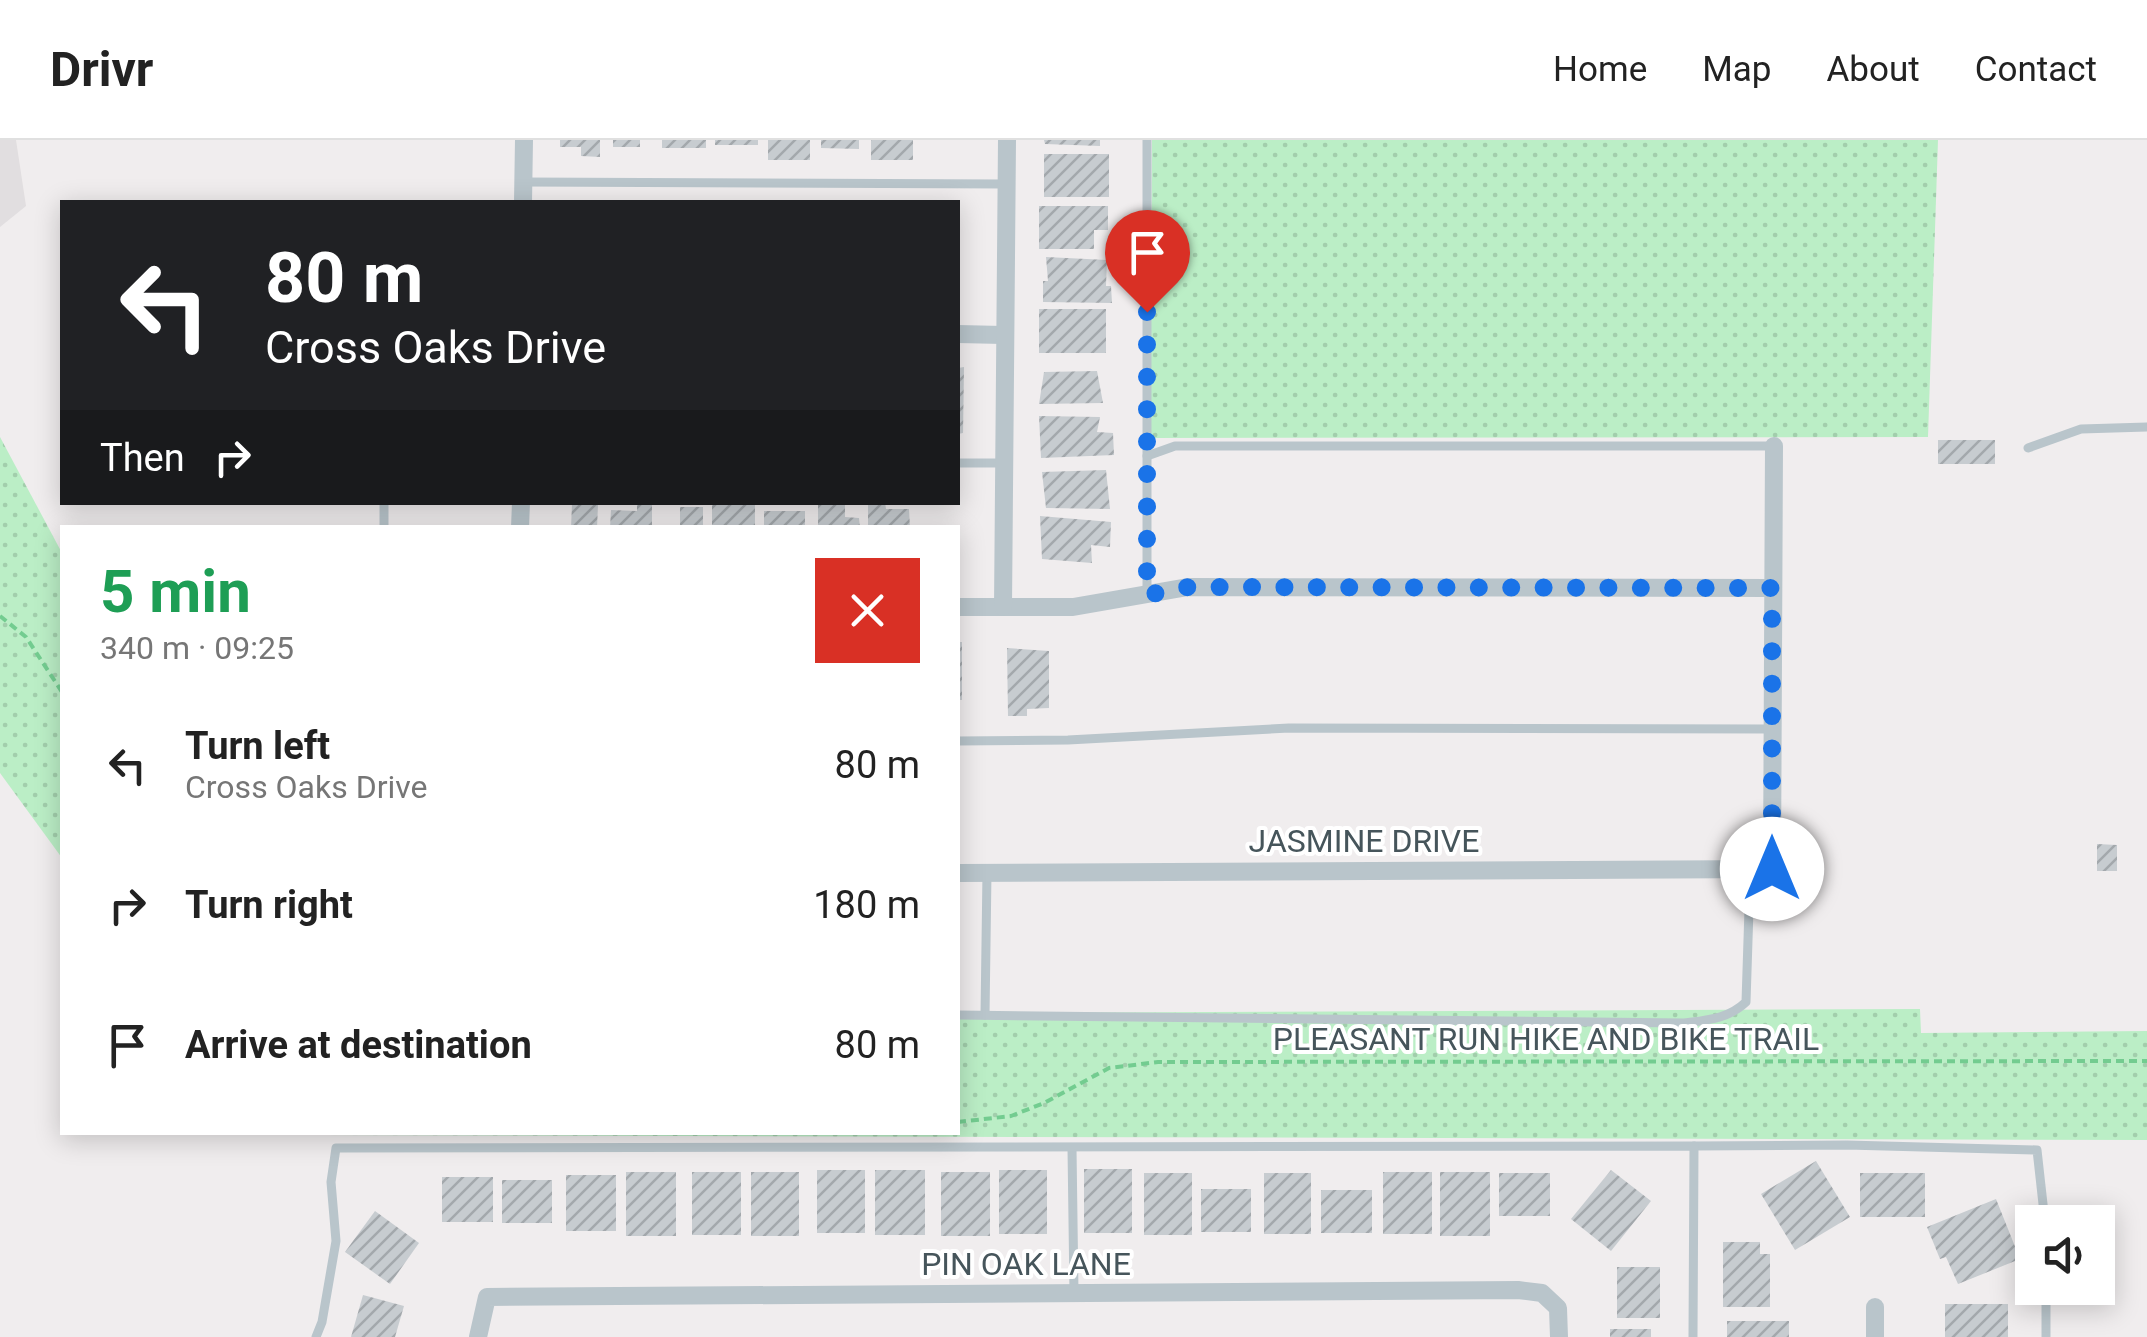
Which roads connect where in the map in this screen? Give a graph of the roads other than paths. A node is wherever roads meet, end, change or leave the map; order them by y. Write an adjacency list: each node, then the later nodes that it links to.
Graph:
1 (524, 140): 4 (street)
2 (1007, 140): 5 (street)
3 (1148, 140): 12 (lane)
4 (523, 182): 5 (lane); 6 (street)
5 (1006, 184): 8 (street)
6 (523, 200)
7 (960, 334): 8 (street)
8 (1004, 335): 14 (street)
9 (2147, 427): 11 (lane)
10 (1774, 446): 12 (lane); 15 (street)
11 (2028, 448)
12 (1147, 456): 16 (lane)
13 (960, 463): 14 (lane)
14 (1003, 463): 18 (street)
15 (1772, 588): 16 (street); 19 (street)
16 (1147, 595): 18 (street)
17 (960, 606): 18 (street)
18 (1003, 607)
19 (1772, 729): 20 (lane); 21 (street, JASMINE DRIVE)
20 (960, 742)
21 (1743, 869): 23 (street, JASMINE DRIVE); 25 (lane)
22 (960, 873): 23 (street, JASMINE DRIVE)
23 (987, 873): 25 (lane)
24 (960, 1015): 25 (lane)
25 (984, 1015)
26 (1694, 1146): 27 (lane); 28 (lane); 35 (lane)
27 (1072, 1148): 29 (lane); 32 (lane)
28 (2043, 1205)
29 (1074, 1293): 33 (street, PIN OAK LANE); 34 (street, PIN OAK LANE)
30 (2046, 1305): 37 (lane)
31 (1875, 1307): 36 (street)
32 (316, 1337)
33 (478, 1337)
34 (1558, 1337)
35 (1694, 1337)
36 (1875, 1337)
37 (2046, 1337)

